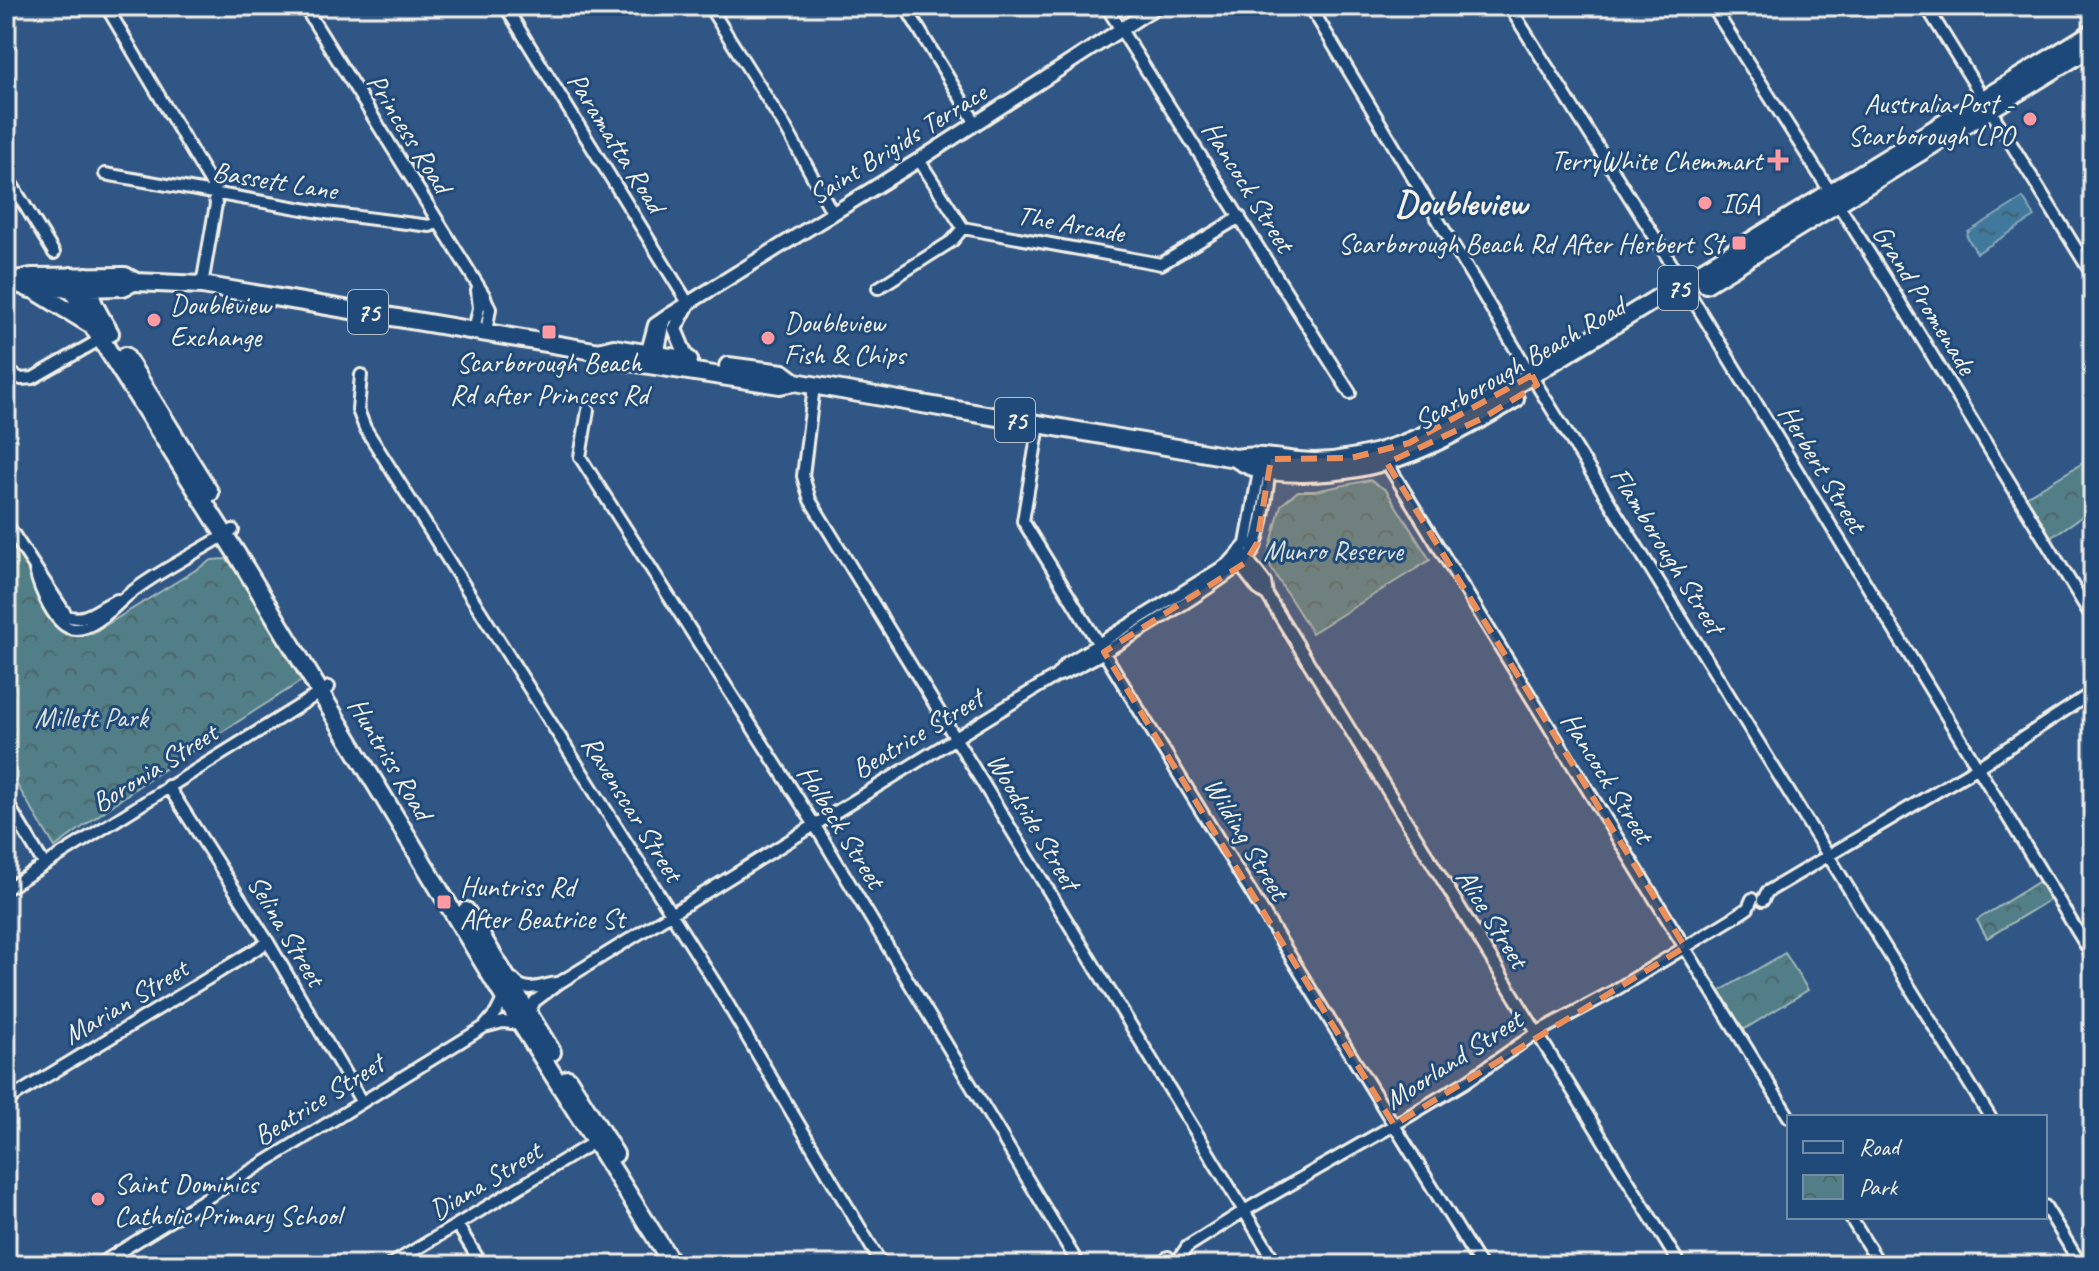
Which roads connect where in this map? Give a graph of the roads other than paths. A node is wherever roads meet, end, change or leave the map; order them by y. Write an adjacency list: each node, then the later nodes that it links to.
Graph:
1 (106, 6): 20 (street)
2 (304, 6): 24 (street, Princess Road)
3 (505, 6): 34 (street, Paramatta Road)
4 (709, 6): 22 (street)
5 (905, 6): 16 (street)
6 (1106, 6): 12 (street, Hancock Street)
7 (1157, 6): 12 (street, Saint Brigids Terrace)
8 (1310, 6): 41 (street, Flamborough Street)
9 (1509, 6): 33 (street, Herbert Street)
10 (1712, 6): 21 (street, Grand Promenade)
11 (1926, 6): 15 (street)
12 (1120, 29): 16 (street, Saint Brigids Terrace); 23 (street, Hancock Street)
13 (2093, 32): 15 (main road, Scarborough Beach Road / 75)
14 (2093, 46): 15 (main road, Scarborough Beach Road / 75)
15 (1988, 103): 21 (main road, Scarborough Beach Road / 75); 27 (street)
16 (975, 122): 17 (street, Saint Brigids Terrace)
17 (919, 160): 22 (street, Saint Brigids Terrace); 25 (street)
18 (105, 174): 20 (street, Bassett Lane)
19 (6, 175): 26 (street)
20 (215, 195): 24 (street, Bassett Lane); 30 (street)
21 (1833, 199): 33 (main road, Scarborough Beach Road / 75); 52 (street, Grand Promenade)
22 (832, 212): 34 (street, Saint Brigids Terrace)
23 (1240, 217): 25 (street, The Arcade); 44 (street, Hancock Street)
24 (437, 222): 35 (street, Princess Road)
25 (963, 228): 31 (street)
26 (54, 253)
27 (2093, 276)
28 (10, 282): 29 (main road, Scarborough Beach Road / 75); 32 (main road, Scarborough Beach Road / 75)
29 (80, 282): 30 (main road, Scarborough Beach Road / 75); 32 (main road, Scarborough Beach Road / 75); 36 (main road, Huntriss Road); 50 (main road, Huntriss Road)
30 (202, 285): 35 (main road, Scarborough Beach Road / 75)
31 (878, 288)
32 (30, 289): 36 (main road)
33 (1686, 289): 41 (main road, Scarborough Beach Road / 75); 57 (street, Herbert Street)
34 (688, 303): 37 (street, Saint Brigids Terrace); 38 (street)
35 (480, 331): 37 (main road, Scarborough Beach Road / 75)
36 (97, 333): 39 (street); 50 (main road, Huntriss Road)
37 (651, 359): 38 (main road, Scarborough Beach Road / 75); 42 (main road, Scarborough Beach Road / 75)
38 (688, 360): 42 (main road, Scarborough Beach Road / 75)
39 (6, 370)
40 (361, 375): 64 (street, Ravenscar Street)
41 (1535, 380): 47 (main road, Scarborough Beach Road / 75); 48 (main road, Scarborough Beach Road / 75); 61 (street, Flamborough Street)
42 (795, 382): 43 (main road, Scarborough Beach Road / 75)
43 (814, 386): 46 (main road, Scarborough Beach Road / 75); 56 (street, Woodside Street)
44 (1350, 393)
45 (588, 410): 60 (street, Holbeck Street)
46 (1039, 425): 48 (main road, Scarborough Beach Road / 75); 53 (street, Wilding Street)
47 (1387, 463): 48 (main road, Scarborough Beach Road / 75); 66 (street, Hancock Street)
48 (1265, 464): 51 (street)
49 (6, 523): 50 (street)
50 (228, 532): 54 (main road, Huntriss Road)
51 (1241, 559): 53 (street, Beatrice Street); 73 (street, Alice Street)
52 (2093, 619)
53 (1102, 648): 56 (street, Beatrice Street); 78 (street, Wilding Street)
54 (325, 689): 58 (street, Boronia Street); 68 (main road, Huntriss Road); 70 (main road, Huntriss Road)
55 (2093, 692): 57 (street, Moorland Street)
56 (955, 738): 60 (street, Beatrice Street); 81 (street, Woodside Street)
57 (1978, 767): 61 (street, Moorland Street); 67 (street, Herbert Street)
58 (168, 786): 62 (street, Boronia Street); 65 (street, Selina Street)
59 (6, 801): 62 (street)
60 (814, 824): 64 (street, Beatrice Street); 91 (street, Holbeck Street)
61 (1828, 854): 66 (street, Moorland Street); 77 (street, Flamborough Street)
62 (44, 864): 63 (street, Boronia Street)
63 (6, 889)
64 (671, 913): 69 (street, Beatrice Street); 90 (street, Ravenscar Street)
65 (268, 942): 74 (street, Marian Street); 75 (street, Selina Street)
66 (1685, 947): 73 (street, Moorland Street); 76 (street, Hancock Street)
67 (2093, 957)
68 (498, 963): 69 (street, Beatrice Street); 71 (main road, Huntriss Road)
69 (559, 983): 71 (street, Beatrice Street)
70 (504, 997): 71 (main road, Huntriss Road); 72 (street, Beatrice Street)
71 (525, 1019): 72 (street, Beatrice Street); 79 (main road, Huntriss Road)
72 (484, 1027): 75 (street, Beatrice Street)
73 (1536, 1033): 78 (street, Moorland Street); 94 (street, Alice Street)
74 (6, 1101)
75 (361, 1101): 85 (street, Beatrice Street)
76 (1788, 1115)
77 (1989, 1115)
78 (1394, 1125): 81 (street, Moorland Street); 93 (street, Wilding Street)
79 (599, 1139): 83 (street, Diana Street); 88 (main road, Huntriss Road); 89 (main road, Huntriss Road)
80 (2047, 1209): 96 (street)
81 (1244, 1211): 84 (street, Moorland Street); 92 (street, Woodside Street)
82 (1851, 1219): 95 (street)
83 (458, 1226): 86 (street, Diana Street); 87 (street)
84 (1170, 1260)
85 (98, 1265)
86 (390, 1265)
87 (482, 1265)
88 (673, 1265)
89 (684, 1265)
90 (882, 1265)
91 (1079, 1265)
92 (1277, 1265)
93 (1480, 1265)
94 (1680, 1265)
95 (1880, 1265)
96 (2081, 1265)

